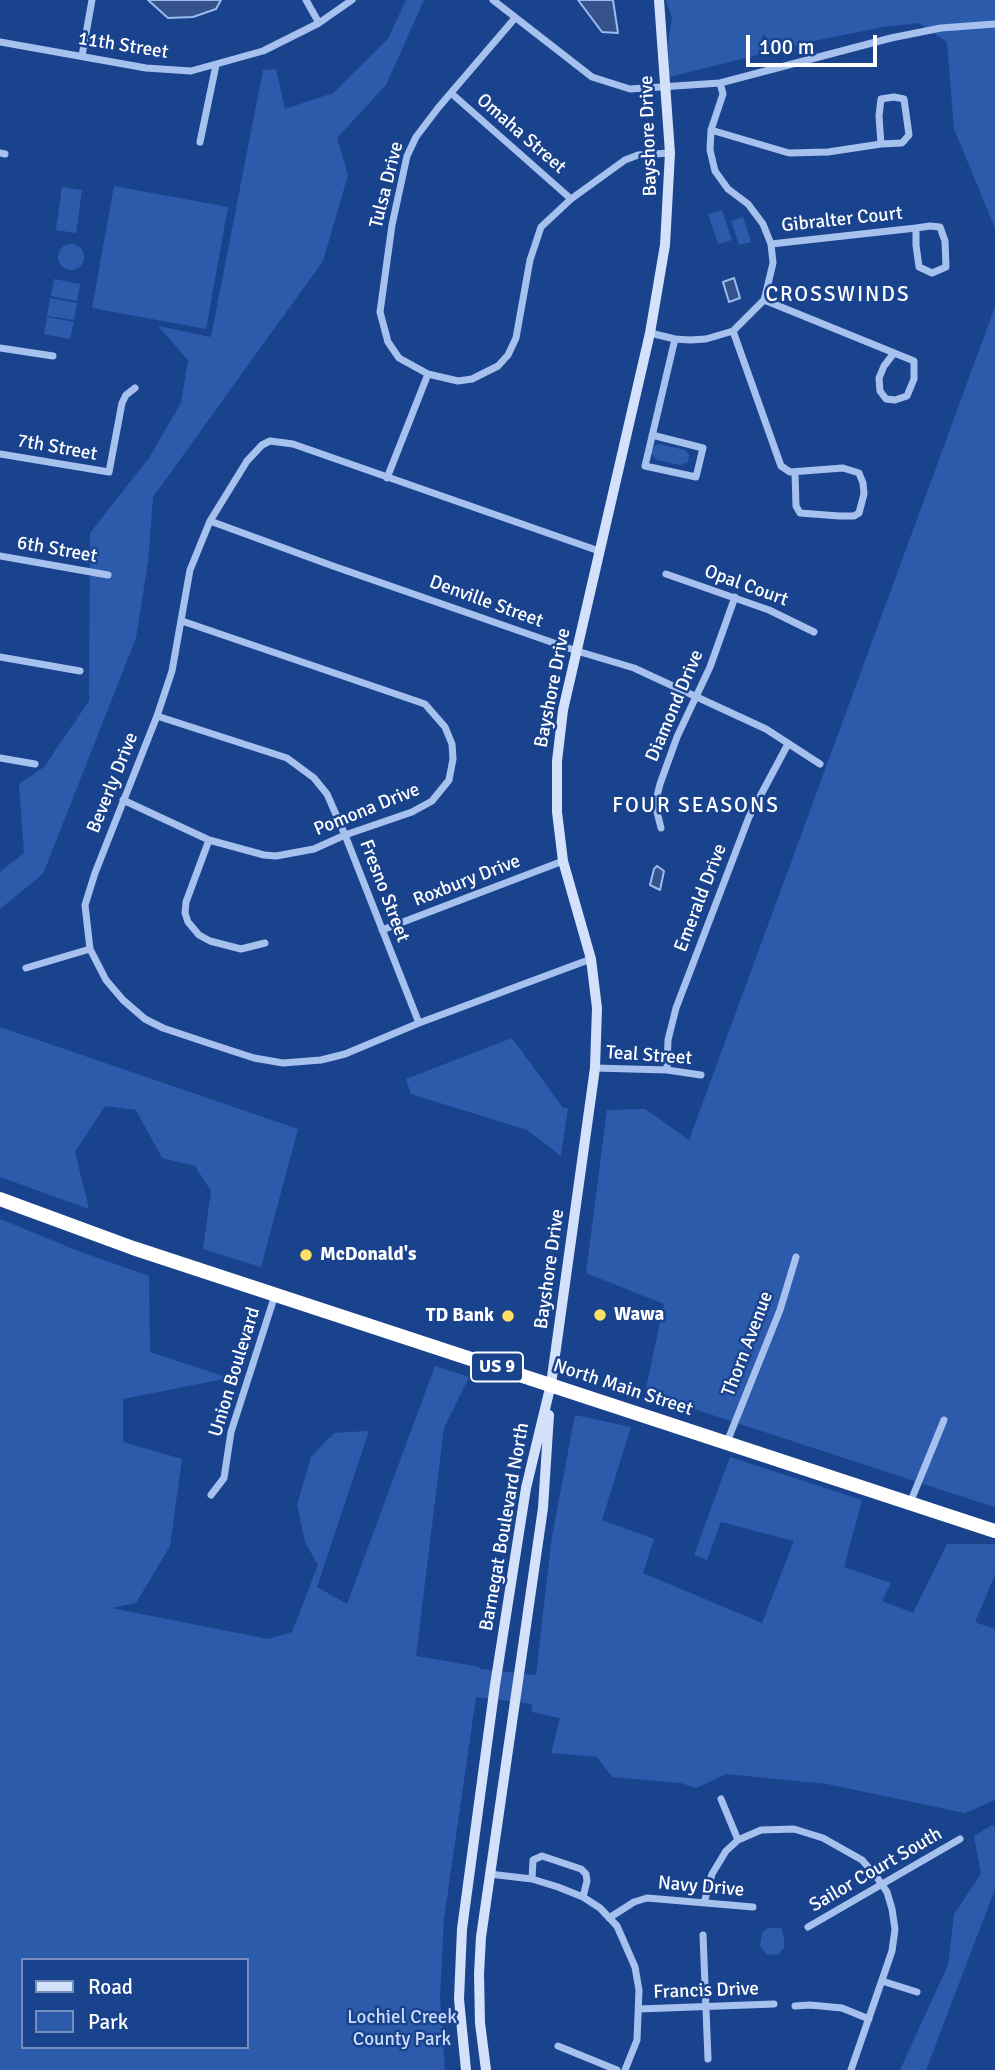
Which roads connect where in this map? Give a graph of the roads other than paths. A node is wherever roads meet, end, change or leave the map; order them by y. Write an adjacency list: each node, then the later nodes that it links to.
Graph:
1 (92, 0): 10 (street)
2 (306, 0): 7 (street)
3 (352, 0): 7 (street, 11th Street)
4 (493, 0): 6 (street)
5 (659, 0): 13 (street, Bayshore Drive)
6 (515, 18): 13 (street); 14 (street, Tulsa Drive)
7 (319, 23): 11 (street, 11th Street)
8 (995, 24): 12 (street)
9 (0, 42): 10 (street, 11th Street)
10 (82, 57): 11 (street, 11th Street)
11 (216, 65): 16 (street)
12 (720, 83): 13 (street); 15 (street)
13 (667, 88): 18 (street, Bayshore Drive)
14 (451, 93): 19 (street, Omaha Street); 29 (street, Tulsa Drive)
15 (711, 130): 17 (street); 21 (street)
16 (200, 142)
17 (881, 144): 17 (street)
18 (670, 153): 19 (street, Tulsa Drive); 24 (street, Bayshore Drive)
19 (571, 199): 29 (street, Tulsa Drive)
20 (916, 228): 20 (street, Gibralter Court); 21 (street, Gibralter Court)
21 (771, 244): 22 (street)
22 (764, 300): 23 (street); 27 (street)
23 (733, 331): 25 (street); 33 (street)
24 (650, 333): 25 (street); 36 (street, Bayshore Drive)
25 (675, 339): 31 (street)
26 (0, 348): 28 (street)
27 (894, 353): 27 (street)
28 (53, 356)
29 (428, 374): 34 (street)
30 (135, 388): 32 (street, 7th Street)
31 (652, 435): 31 (street)
32 (0, 454)
33 (795, 472): 33 (street)
34 (387, 478): 35 (street, Beverly Drive); 36 (street, Beverly Drive)
35 (210, 521): 41 (street, Beverly Drive); 43 (street, Denville Street)
36 (599, 551): 43 (street, Bayshore Drive)
37 (0, 555): 39 (street, 6th Street)
38 (666, 574): 40 (street, Opal Court)
39 (108, 575)
40 (735, 597): 42 (street, Opal Court); 46 (street, Diamond Drive)
41 (182, 621): 47 (street, Beverly Drive); 54 (street, Pomona Drive)
42 (814, 632)
43 (576, 651): 46 (street, Denville Street); 56 (street, Bayshore Drive)
44 (0, 657): 45 (street)
45 (80, 671)
46 (697, 697): 48 (street, Denville Street); 53 (street, Diamond Drive)
47 (157, 716): 52 (street, Beverly Drive); 54 (street, Fresno Street)
48 (788, 744): 51 (street, Denville Street); 64 (street, Emerald Drive)
49 (0, 758): 50 (street)
50 (35, 764)
51 (820, 764)
52 (123, 800): 55 (street, Pomona Drive); 59 (street, Beverly Drive)
53 (661, 828)
54 (345, 835): 55 (street, Pomona Drive); 57 (street, Fresno Street)
55 (209, 840): 58 (street)
56 (563, 862): 57 (street, Roxbury Drive); 60 (street, Bayshore Drive)
57 (383, 930): 62 (street, Fresno Street)
58 (265, 943)
59 (90, 949): 61 (street); 62 (street, Beverly Drive)
60 (591, 958): 62 (street, Beverly Drive); 63 (street, Bayshore Drive)
61 (26, 968)
62 (419, 1023)
63 (595, 1068): 64 (street, Teal Street); 69 (street, Bayshore Drive)
64 (667, 1070): 65 (street, Teal Street)
65 (701, 1075)
66 (0, 1199): 68 (highway, North Main Street / US 9)
67 (796, 1256): 71 (street, Thorn Avenue)
68 (275, 1295): 69 (highway, North Main Street / US 9); 72 (street, Union Boulevard)
69 (551, 1384): 71 (highway, North Main Street / US 9); 78 (street, Barnegat Boulevard North); 96 (street, Barnegat Boulevard North)
70 (944, 1420): 73 (street)
71 (727, 1442): 73 (highway, North Main Street / US 9)
72 (211, 1495)
73 (910, 1503): 74 (highway, North Main Street / US 9)
74 (995, 1531)
75 (721, 1799): 77 (street)
76 (960, 1839): 80 (street, Sailor Court South)
77 (738, 1840): 80 (street); 82 (street)
78 (489, 1874): 79 (street); 97 (street, Barnegat Boulevard North)
79 (532, 1879): 81 (street); 81 (street)
80 (882, 1885): 85 (street, Sailor Court South); 87 (street)
81 (583, 1897): 84 (street)
82 (704, 1903): 83 (street, Navy Drive); 84 (street, Navy Drive)
83 (753, 1908)
84 (609, 1918): 92 (street)
85 (808, 1927)
86 (704, 1935): 90 (street)
87 (882, 1981): 88 (street); 93 (street)
88 (917, 1992)
89 (774, 2004): 90 (street, Francis Drive)
90 (706, 2006): 92 (street, Francis Drive); 95 (street)
91 (795, 2006): 93 (street)
92 (639, 2008): 99 (street)
93 (869, 2019): 100 (street)
94 (558, 2046): 98 (street)
95 (708, 2059)
96 (466, 2070)
97 (486, 2070)
98 (617, 2070)
99 (625, 2070)
100 (851, 2070)

